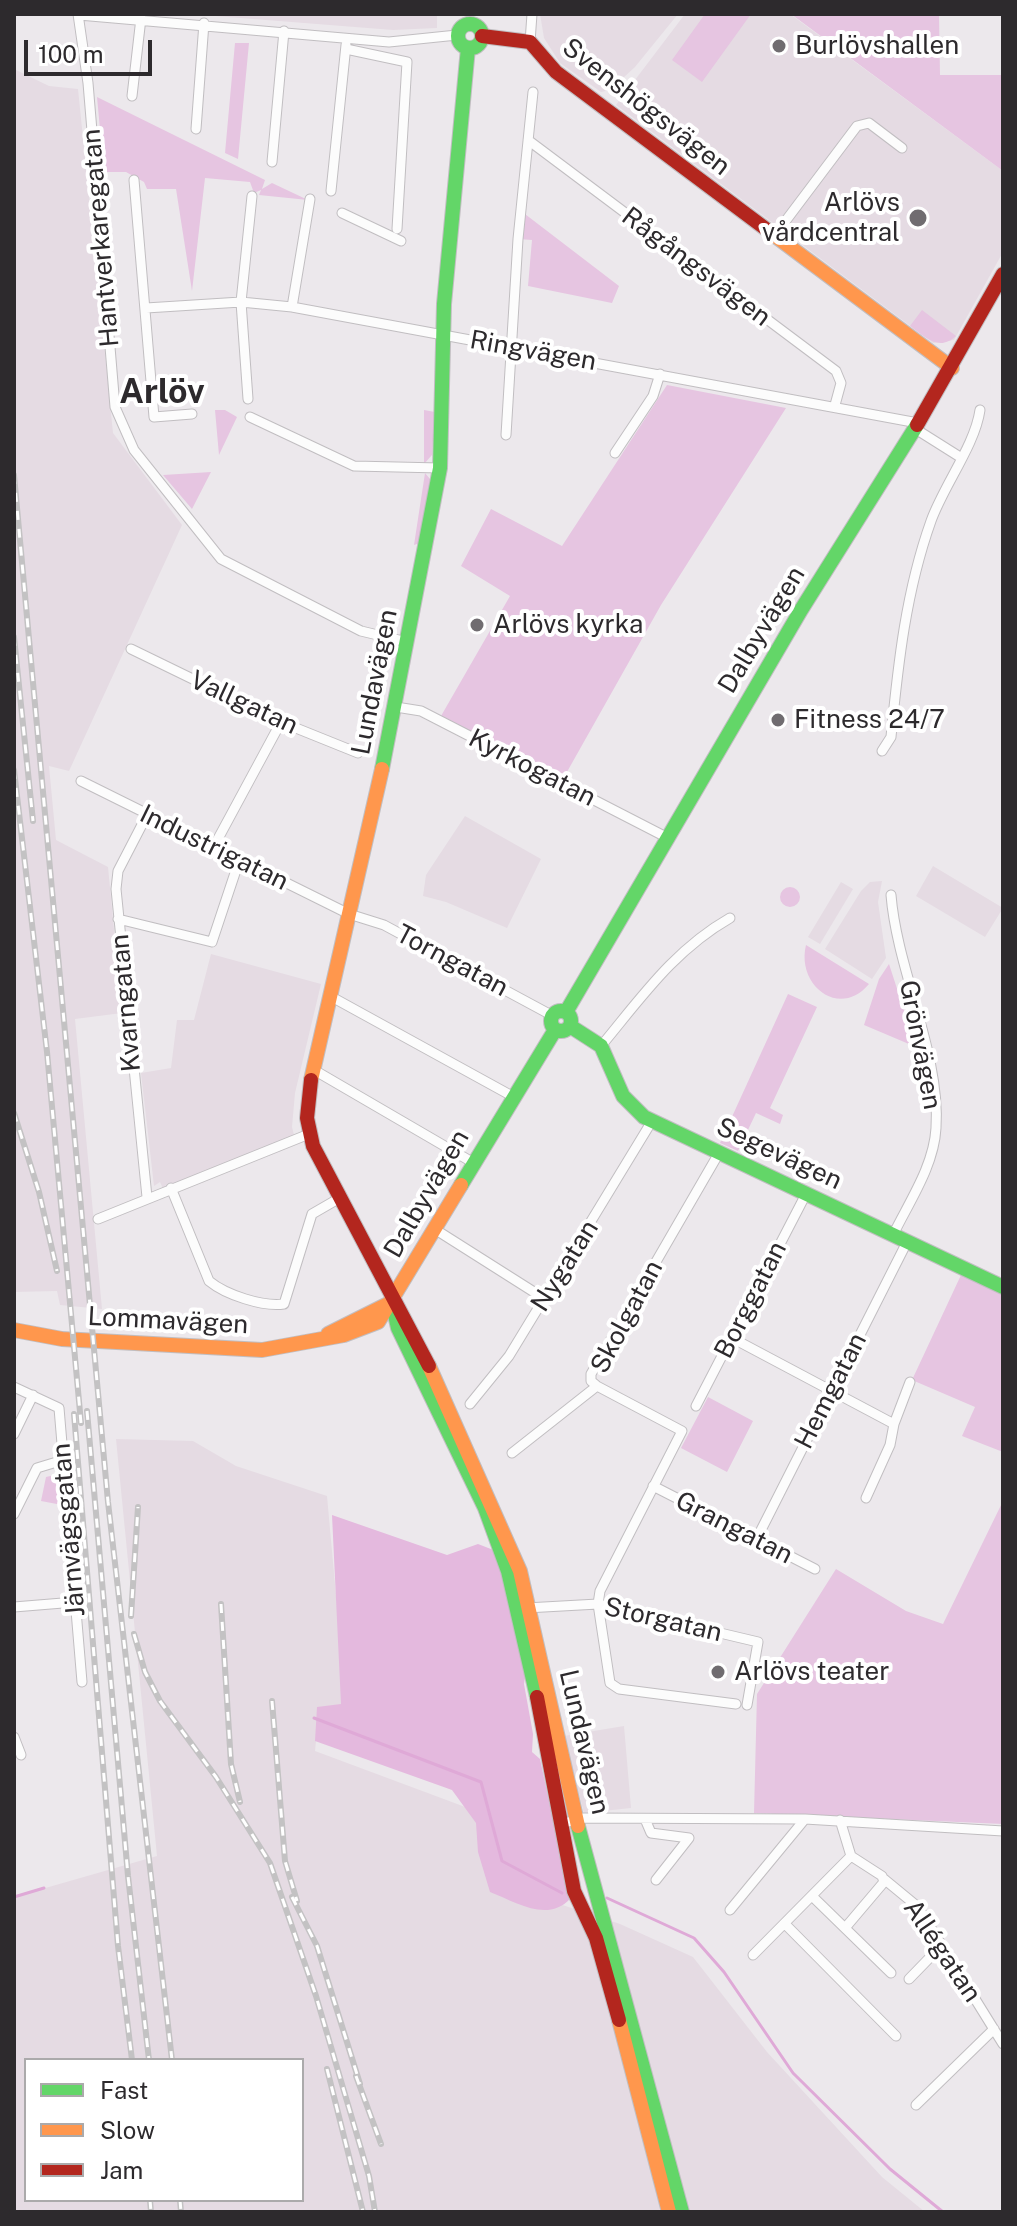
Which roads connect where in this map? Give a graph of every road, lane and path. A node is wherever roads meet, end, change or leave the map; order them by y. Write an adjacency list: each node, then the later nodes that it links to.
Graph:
1 (78, 14): 3 (street); 44 (street, Hantverkaregatan)
2 (532, 14): 9 (street)
3 (141, 18): 5 (street); 13 (street)
4 (471, 19): 7 (main road); 8 (main road)
5 (204, 23): 6 (street); 14 (street)
6 (284, 31): 10 (street); 17 (street)
7 (457, 35): 10 (street); 11 (main road)
8 (482, 36): 9 (main road, Svenshögsvägen); 11 (main road)
9 (530, 42): 24 (main road, Svenshögsvägen)
10 (346, 43): 19 (street); 23 (street)
11 (468, 48): 30 (main road, Lundavägen)
12 (533, 92): 15 (street)
13 (132, 96)
14 (196, 129)
15 (528, 140): 31 (street); 35 (street, Rågångsvägen)
16 (902, 148): 24 (street)
17 (272, 162)
18 (134, 180): 29 (street)
19 (331, 191)
20 (252, 196): 27 (street)
21 (310, 199): 28 (street)
22 (342, 213): 25 (street)
23 (397, 229)
24 (775, 235): 32 (main road, Svenshögsvägen)
25 (401, 241)
26 (1003, 274): 32 (main road, Dalbyvägen)
27 (241, 302): 28 (street, Ringvägen); 29 (street, Ringvägen); 34 (street)
28 (292, 307): 30 (street, Ringvägen)
29 (146, 308): 37 (street)
30 (443, 335): 31 (street, Ringvägen); 43 (main road, Lundavägen)
31 (511, 348): 33 (street, Ringvägen); 40 (street)
32 (952, 368): 39 (main road, Dalbyvägen)
33 (660, 374): 35 (street, Ringvägen); 41 (street)
34 (248, 399)
35 (835, 405): 39 (street, Ringvägen)
36 (980, 410): 42 (street)
37 (192, 414)
38 (250, 417): 43 (street)
39 (916, 425): 42 (street, Ringvägen); 52 (main road, Dalbyvägen)
40 (506, 435)
41 (615, 453)
42 (960, 457): 48 (street)
43 (440, 468): 44 (main road, Lundavägen)
44 (407, 642): 46 (main road, Lundavägen)
45 (131, 649): 47 (street, Vallgatan)
46 (396, 707): 52 (street, Kyrkogatan); 56 (main road, Lundavägen)
47 (281, 722): 49 (street, Vallgatan); 53 (street)
48 (882, 751)
49 (358, 753)
50 (81, 781): 51 (street, Industrigatan)
51 (147, 815): 53 (street, Industrigatan); 58 (street, Kvarngatan)
52 (666, 837): 60 (main road, Dalbyvägen)
53 (213, 848): 54 (street, Industrigatan)
54 (239, 861): 56 (street, Industrigatan); 58 (street)
55 (891, 895): 74 (street, Grönvägen)
56 (349, 914): 59 (main road, Lundavägen); 60 (street, Torngatan)
57 (730, 918): 61 (street)
58 (118, 919): 70 (street, Kvarngatan)
59 (330, 996): 62 (main road, Lundavägen); 63 (street)
60 (561, 1021): 61 (main road); 63 (main road, Dalbyvägen)
61 (601, 1046): 64 (main road, Segevägen)
62 (314, 1070): 65 (main road, Lundavägen); 67 (street)
63 (512, 1096): 67 (main road, Dalbyvägen)
64 (652, 1121): 66 (main road, Segevägen); 77 (street, Nygatan)
65 (309, 1134): 68 (street); 71 (main road, Lundavägen)
66 (719, 1153): 69 (main road, Segevägen); 82 (street, Skolgatan)
67 (472, 1162): 73 (main road, Dalbyvägen)
68 (171, 1188): 70 (street); 71 (street)
69 (806, 1194): 74 (main road, Segevägen); 80 (street, Borggatan)
70 (147, 1197): 72 (street)
71 (338, 1199): 78 (main road, Lundavägen)
72 (98, 1219)
73 (433, 1228): 77 (street); 78 (main road, Dalbyvägen)
74 (893, 1235): 75 (main road, Segevägen)
75 (907, 1242): 76 (main road, Segevägen); 84 (street, Hemgatan)
76 (1003, 1287)
77 (545, 1299): 86 (street, Nygatan)
78 (392, 1302): 79 (main road, Lommavägen); 100 (main road, Lundavägen)
79 (14, 1330)
80 (732, 1338): 84 (street); 87 (street, Borggatan)
81 (910, 1382): 88 (street)
82 (597, 1386): 90 (street, Skolgatan); 92 (street)
83 (14, 1387): 85 (street)
84 (830, 1391): 88 (street); 95 (street, Hemgatan)
85 (33, 1395): 89 (street); 91 (street, Järnvägsgatan)
86 (470, 1404)
87 (696, 1406)
88 (894, 1424): 93 (street)
89 (14, 1434)
90 (512, 1453)
91 (60, 1461): 94 (street); 97 (street, Järnvägsgatan)
92 (653, 1486): 95 (street, Grangatan); 98 (street)
93 (866, 1498)
94 (14, 1514)
95 (756, 1540): 96 (street, Grangatan)
96 (815, 1569)
97 (75, 1602): 99 (street); 101 (street, Järnvägsgatan)
98 (598, 1604): 98 (street, Storgatan); 100 (street, Storgatan)
99 (14, 1607)
100 (524, 1608): 104 (main road, Lundavägen); 108 (main road, Lundavägen)
101 (82, 1682)
102 (14, 1737): 103 (street)
103 (21, 1755)
104 (576, 1819): 105 (street); 108 (street); 126 (main road, Lundavägen)
105 (645, 1819): 106 (street); 112 (street)
106 (805, 1819): 107 (street); 114 (street)
107 (840, 1820): 109 (street); 110 (street)
108 (561, 1824): 125 (main road, Lundavägen)
109 (1003, 1831)
110 (851, 1856): 111 (street, Allégatan); 113 (street)
111 (884, 1879): 116 (street, Allégatan); 117 (street, Allégatan)
112 (656, 1880)
113 (812, 1896): 115 (street); 116 (street, Allégatan)
114 (730, 1910)
115 (785, 1924): 118 (street); 122 (street)
116 (845, 1928): 119 (street, Allégatan)
117 (942, 1945): 120 (street); 121 (street, Allégatan)
118 (753, 1955)
119 (891, 1973)
120 (909, 1979)
121 (994, 2029): 123 (street, Allégatan); 124 (street, Allégatan)
122 (896, 2036)
123 (1003, 2044)
124 (916, 2105)
125 (669, 2212)
126 (682, 2212)

